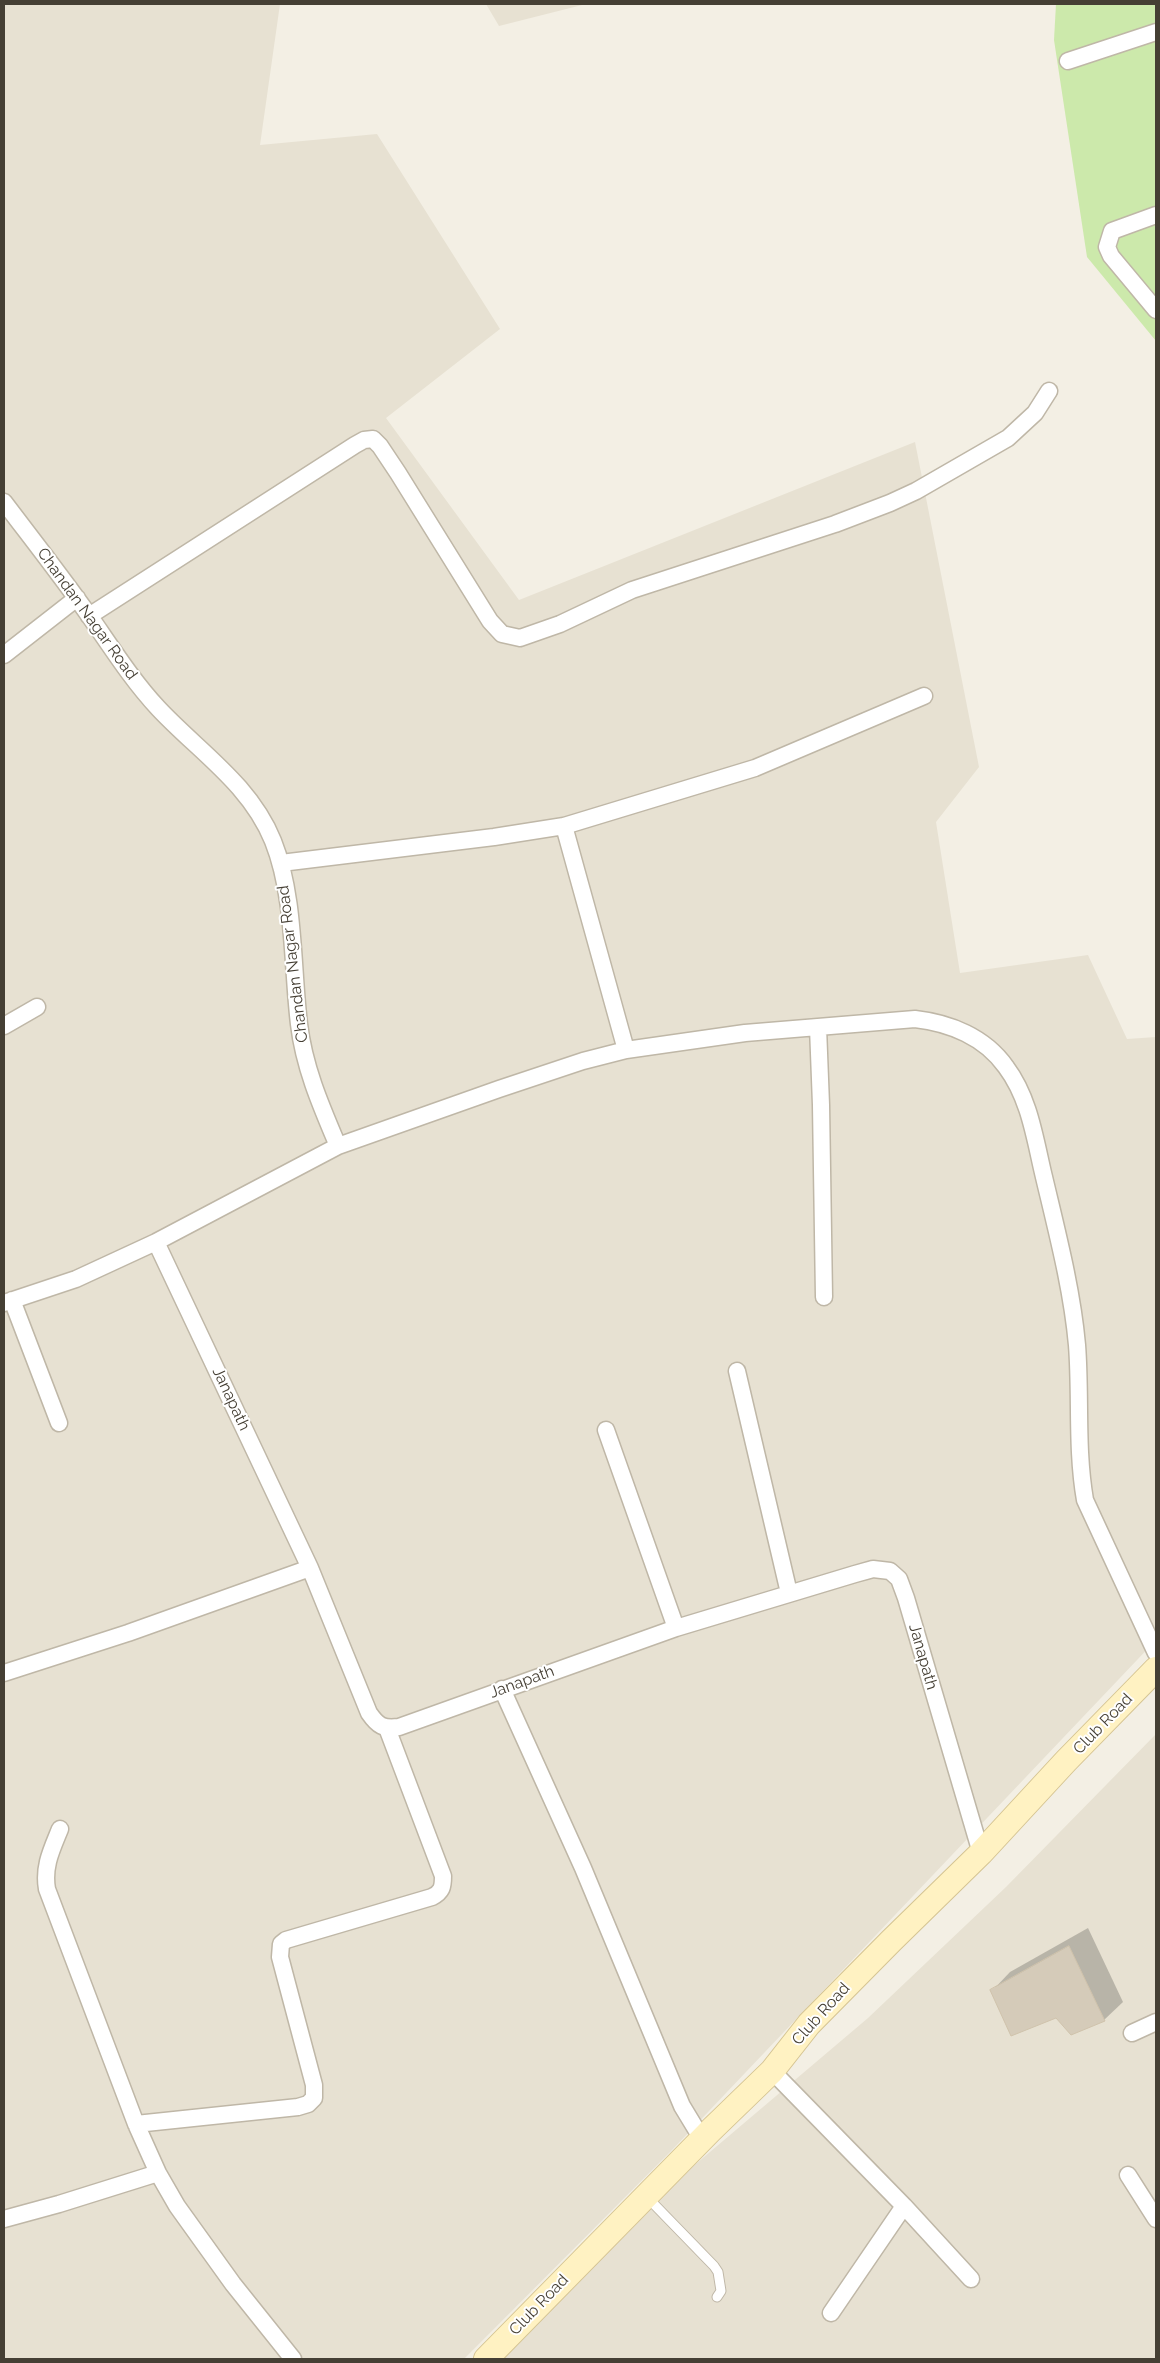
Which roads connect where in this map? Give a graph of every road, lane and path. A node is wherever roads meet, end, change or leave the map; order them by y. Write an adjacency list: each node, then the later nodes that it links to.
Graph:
1 (1156, 32): 2 (street)
2 (1068, 61)
3 (1156, 215): 4 (street)
4 (1156, 310)
5 (1049, 391): 8 (street)
6 (4, 502): 7 (street, Chandan Nagar Road)
7 (77, 598): 8 (street, Chandan Nagar Road); 9 (street)
8 (89, 616): 12 (street, Chandan Nagar Road)
9 (4, 655)
10 (924, 696): 11 (street)
11 (564, 826): 12 (street); 16 (street)
12 (280, 863): 17 (street, Chandan Nagar Road)
13 (37, 1007): 14 (street)
14 (4, 1026)
15 (818, 1027): 16 (street); 19 (street); 27 (street)
16 (626, 1050): 17 (street)
17 (338, 1146): 18 (street)
18 (156, 1242): 20 (street); 24 (street, Janapath)
19 (824, 1297)
20 (8, 1302): 22 (street)
21 (737, 1371): 25 (street)
22 (58, 1423)
23 (606, 1430): 26 (street)
24 (310, 1568): 29 (street); 31 (street, Janapath)
25 (789, 1593): 26 (street, Janapath); 33 (street, Janapath)
26 (676, 1628): 30 (street, Janapath)
27 (1156, 1653)
28 (1156, 1669): 33 (street, Club Road)
29 (4, 1673)
30 (502, 1689): 31 (street, Janapath); 38 (street)
31 (387, 1728): 37 (street)
32 (60, 1829): 37 (street)
33 (981, 1853): 36 (street, Club Road)
34 (1156, 2022): 35 (street)
35 (1132, 2033)
36 (772, 2070): 38 (street, Club Road); 42 (street)
37 (136, 2124): 39 (street)
38 (702, 2138): 41 (street, Club Road)
39 (158, 2173): 43 (street); 48 (street)
40 (1128, 2175): 44 (street)
41 (646, 2196): 46 (lane); 49 (street, Club Road)
42 (904, 2206): 45 (street); 47 (street)
43 (4, 2219)
44 (1156, 2219)
45 (971, 2279)
46 (717, 2297)
47 (831, 2313)
48 (293, 2359)
49 (486, 2359)

